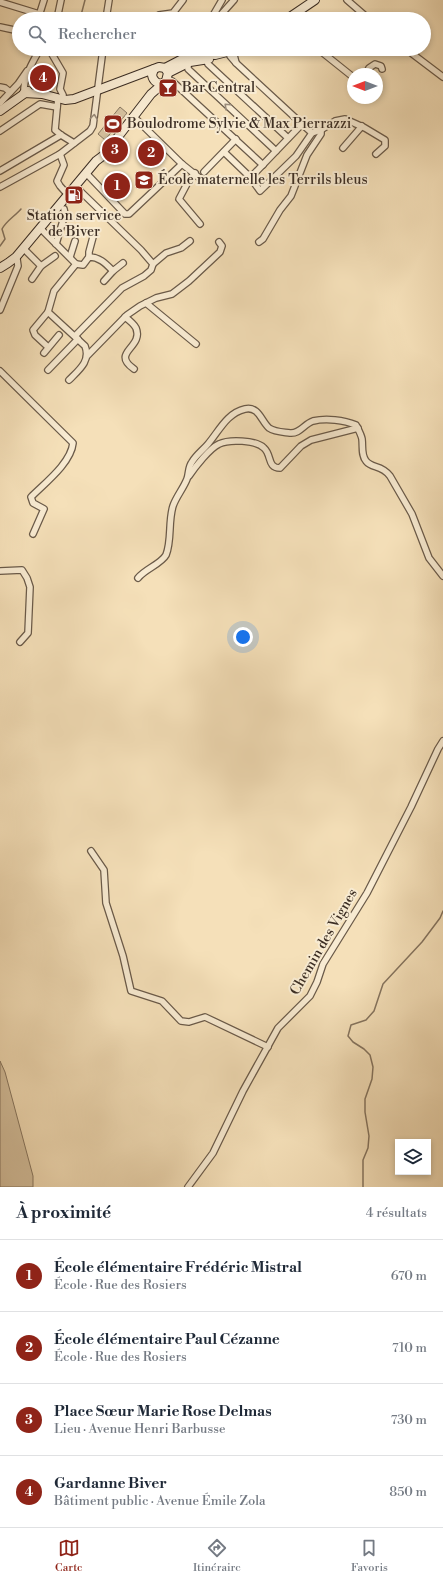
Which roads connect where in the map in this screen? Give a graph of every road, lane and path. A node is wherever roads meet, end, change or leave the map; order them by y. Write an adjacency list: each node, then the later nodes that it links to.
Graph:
1 (44, 0): 11 (street)
2 (61, 0): 12 (street)
3 (109, 0): 13 (street)
4 (183, 0): 14 (street)
5 (222, 0): 15 (street)
6 (234, 0): 16 (street)
7 (315, 0): 17 (main road)
8 (346, 0): 18 (street)
9 (0, 2): 10 (street)
10 (27, 12)
11 (40, 12)
12 (58, 12)
13 (107, 12)
14 (174, 12)
15 (215, 12)
16 (223, 12)
17 (297, 12)
18 (361, 12)
19 (0, 28): 20 (street)
20 (12, 31)
21 (36, 56): 34 (street)
22 (53, 56): 43 (street)
23 (102, 56): 40 (street)
24 (191, 56): 37 (main road)
25 (192, 56): 58 (street, one-way to 25)
26 (196, 56): 31 (main road)
27 (217, 56): 31 (main road)
28 (235, 56): 48 (street)
29 (327, 56): 35 (street)
30 (415, 56): 38 (street)
31 (206, 59): 54 (street)
32 (369, 68): 33 (street)
33 (382, 68)
34 (29, 71): 41 (street); 42 (street)
35 (347, 72)
36 (139, 74): 37 (main road); 37 (main road); 40 (main road)
37 (162, 77): 47 (main road); 55 (street)
38 (443, 77)
39 (0, 87): 41 (street)
40 (98, 91): 43 (main road); 56 (street, one-way to 40)
41 (10, 92): 44 (street)
42 (24, 93): 43 (main road); 46 (main road)
43 (60, 93): 45 (street)
44 (0, 103)
45 (57, 107): 51 (street); 53 (street)
46 (0, 111)
47 (132, 118): 62 (street); 66 (main road)
48 (302, 124): 52 (street); 54 (street)
49 (362, 126): 50 (street); 57 (street); 61 (street)
50 (321, 130): 52 (street); 80 (street)
51 (0, 131)
52 (312, 133): 68 (street)
53 (61, 136): 56 (street); 64 (street)
54 (288, 138): 58 (street)
55 (236, 139): 59 (street); 63 (street)
56 (74, 143): 60 (street)
57 (343, 148)
58 (276, 151): 63 (street)
59 (224, 152): 65 (street); 68 (street)
60 (60, 154): 71 (street); 72 (street)
61 (376, 154)
62 (182, 164): 66 (street); 67 (street)
63 (263, 165): 68 (street)
64 (0, 171)
65 (204, 172)
66 (86, 173): 70 (main road)
67 (195, 173): 69 (street); 74 (street)
68 (250, 177)
69 (202, 180)
70 (75, 186): 72 (main road); 89 (street)
71 (0, 187)
72 (68, 195): 75 (main road)
73 (64, 209): 81 (street)
74 (200, 224)
75 (40, 228): 81 (street); 82 (main road)
76 (93, 237): 86 (street)
77 (75, 241): 85 (street)
78 (190, 241): 89 (street)
79 (219, 242): 95 (street)
80 (259, 242)
81 (56, 244): 85 (street)
82 (22, 248): 84 (main road); 90 (street)
83 (55, 256): 90 (street)
84 (16, 257): 91 (main road); 96 (street)
85 (70, 257): 88 (street)
86 (89, 257): 88 (street); 92 (street)
87 (123, 263): 92 (street)
88 (76, 264): 97 (street)
89 (153, 264): 100 (street)
90 (41, 266): 93 (street)
91 (0, 268)
92 (113, 271): 94 (street)
93 (32, 279)
94 (104, 281)
95 (146, 303): 98 (street); 101 (street)
96 (0, 310)
97 (48, 312): 100 (street); 102 (street)
98 (125, 317): 104 (street); 105 (street)
99 (59, 335): 102 (street)
100 (77, 337): 104 (street); 106 (street)
101 (196, 344)
102 (48, 347): 103 (street)
103 (44, 353)
104 (88, 356): 108 (street)
105 (134, 369)
106 (48, 370)
107 (0, 371): 111 (street)
108 (69, 380)
109 (358, 428): 110 (street); 110 (street); 113 (street)
110 (187, 479): 114 (street)
111 (33, 534)
112 (0, 571): 115 (street)
113 (443, 576)
114 (138, 578)
115 (20, 642)
116 (443, 741): 118 (street, Chemin des Vignes)
117 (91, 851): 118 (street)
118 (268, 1047): 119 (street, Chemin des Vignes)
119 (188, 1187)

